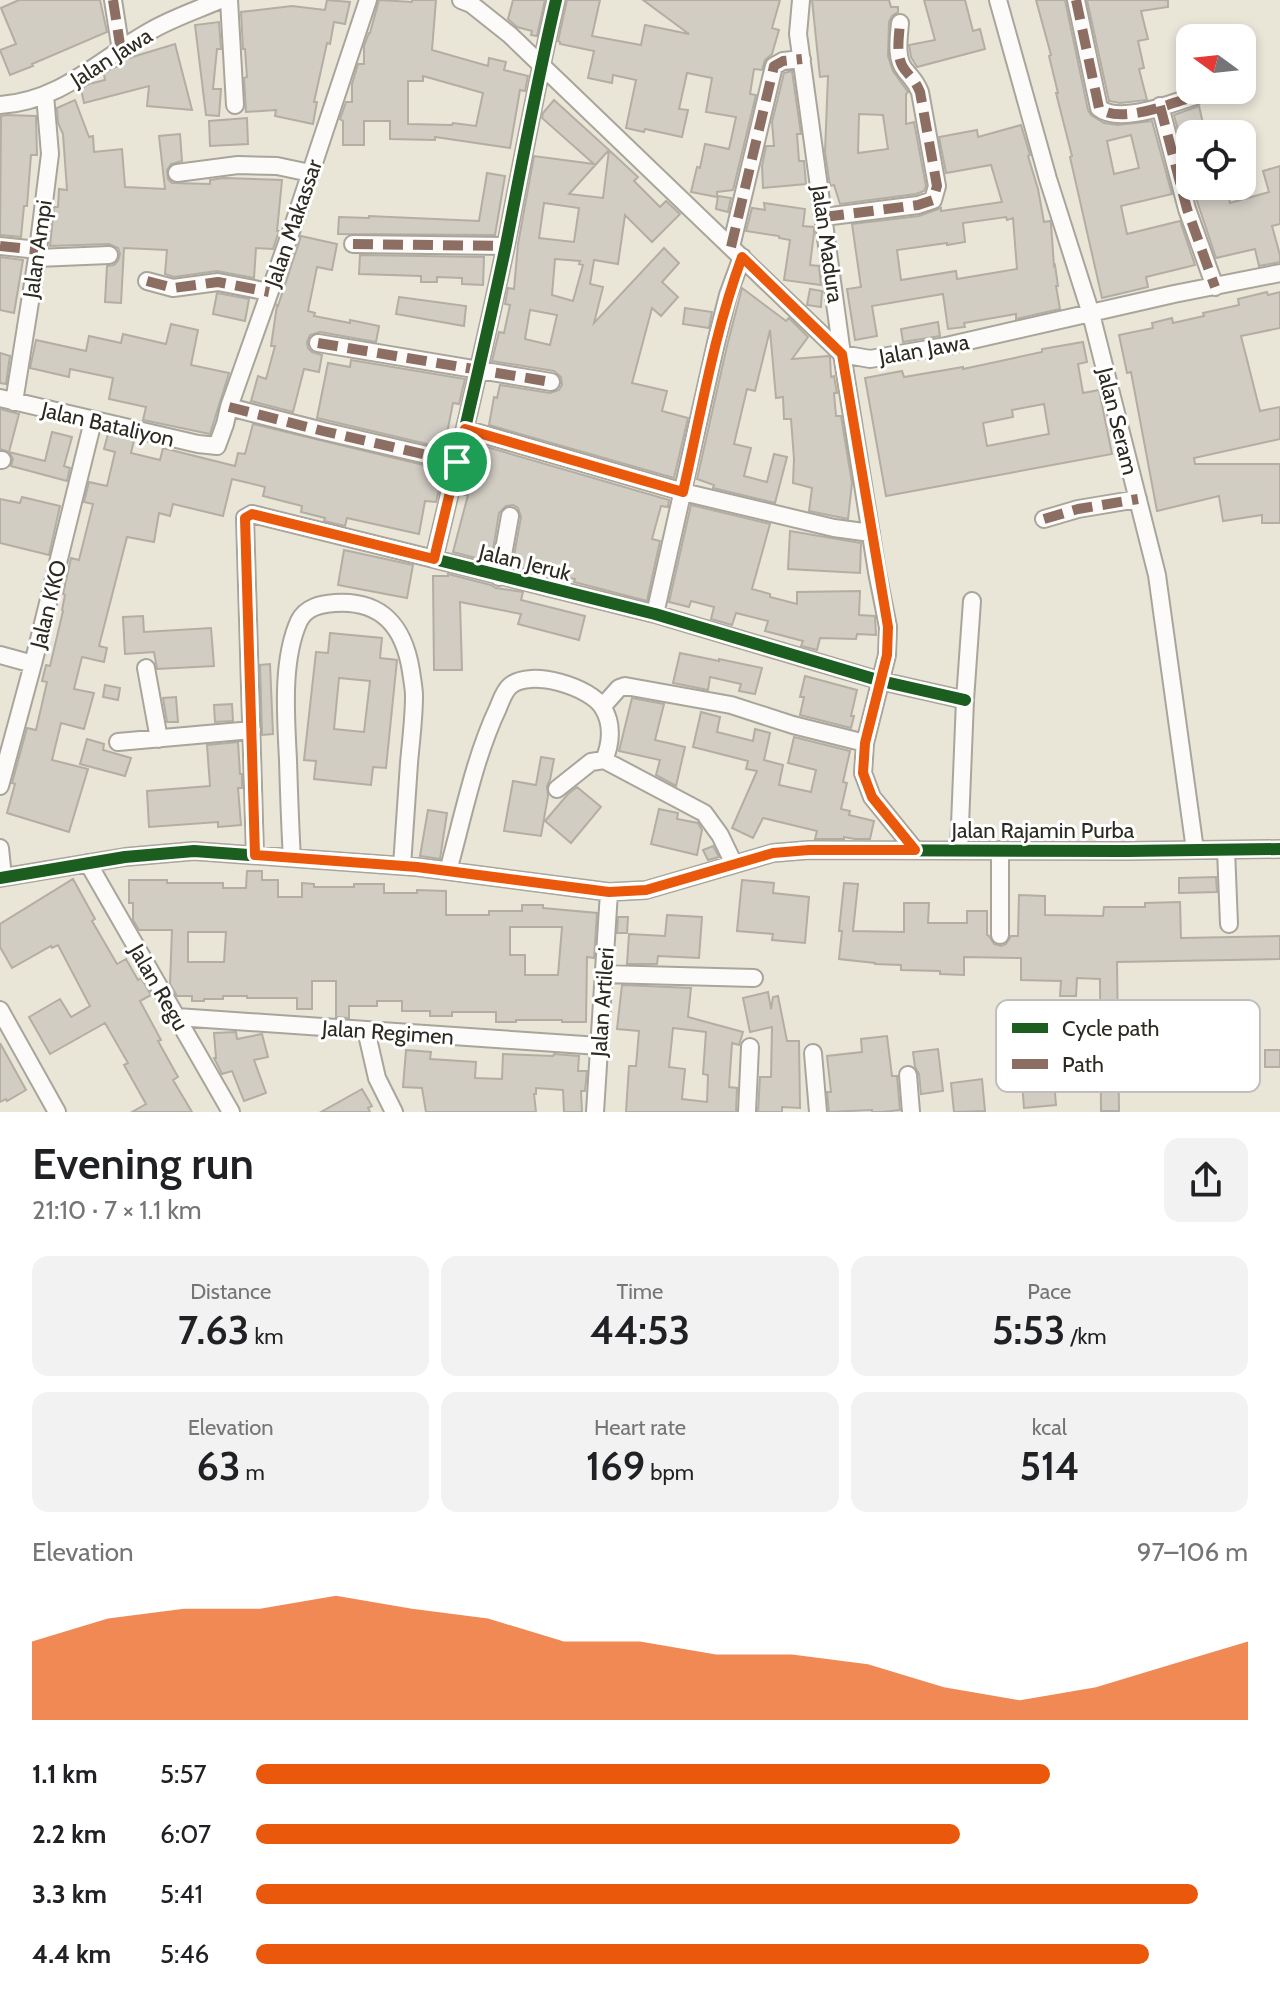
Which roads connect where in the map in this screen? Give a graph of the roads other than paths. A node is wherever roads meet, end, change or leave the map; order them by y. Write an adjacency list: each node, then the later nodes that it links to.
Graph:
1 (113, 0): 11 (street)
2 (220, 0): 11 (street, Jalan Jawa)
3 (229, 0): 17 (street)
4 (368, 0): 20 (street, Jalan Makassar)
5 (461, 0): 13 (street)
6 (556, 0): 13 (street)
7 (801, 0): 12 (street, Jalan Madura)
8 (998, 0): 32 (street, Jalan Seram)
9 (1076, 0): 18 (street)
10 (900, 23): 21 (street)
11 (121, 51): 14 (street, Jalan Jawa)
12 (802, 59): 21 (street, Jalan Madura); 25 (street)
13 (541, 64): 24 (street); 25 (street)
14 (45, 95): 16 (street, Jalan Jawa); 26 (street, Jalan Ampi)
15 (1176, 101): 18 (street)
16 (0, 105)
17 (235, 105)
18 (1160, 106): 30 (street)
19 (177, 173): 20 (street)
20 (310, 173): 31 (street, Jalan Makassar)
21 (824, 217): 34 (street, Jalan Madura)
22 (353, 244): 24 (street)
23 (0, 246): 26 (street)
24 (505, 246): 35 (street)
25 (736, 252): 34 (street); 43 (street)
26 (37, 254): 27 (street); 37 (street, Jalan Ampi)
27 (109, 255)
28 (1280, 273): 30 (street, Jalan Jawa)
29 (147, 281): 31 (street)
30 (1215, 287): 32 (street, Jalan Jawa)
31 (269, 292): 38 (street, Jalan Makassar)
32 (1091, 314): 34 (street, Jalan Jawa); 44 (street, Jalan Seram)
33 (318, 343): 35 (street)
34 (842, 354): 47 (street, Jalan Madura)
35 (478, 371): 36 (street); 40 (street)
36 (551, 382)
37 (7, 400): 39 (street, Jalan Bataliyon)
38 (229, 407): 41 (street, Jalan Makassar); 42 (street)
39 (93, 421): 41 (street, Jalan Bataliyon); 53 (street, Jalan KKO)
40 (465, 429): 42 (street); 43 (street)
41 (217, 446)
42 (457, 462): 48 (street)
43 (683, 492): 47 (street); 51 (street)
44 (1138, 499): 46 (street); 70 (street, Jalan Seram)
45 (510, 516): 49 (street)
46 (1044, 519)
47 (871, 533): 55 (street, Jalan Madura)
48 (434, 559): 49 (street, Jalan Jeruk); 58 (street, Jalan Jeruk)
49 (499, 577): 51 (street, Jalan Jeruk)
50 (972, 601): 56 (street)
51 (655, 614): 55 (street, Jalan Jeruk)
52 (0, 655): 53 (street)
53 (33, 664): 63 (street, Jalan KKO)
54 (146, 668): 59 (street)
55 (881, 681): 56 (street, Jalan Jeruk); 61 (street, Jalan Madura)
56 (965, 700): 68 (street)
57 (603, 706): 61 (street); 62 (street); 77 (street)
58 (252, 730): 59 (street); 72 (street)
59 (159, 739): 60 (street)
60 (118, 742)
61 (865, 743): 67 (street, Jalan Madura)
62 (604, 760): 64 (street); 75 (street)
63 (0, 786)
64 (557, 789)
65 (0, 848): 78 (street)
66 (1280, 849): 71 (street, Jalan Rajamin Purba)
67 (915, 850): 68 (street, Jalan Rajamin Purba); 75 (street, Jalan Rajamin Purba)
68 (959, 850): 69 (street, Jalan Rajamin Purba)
69 (1000, 850): 70 (street, Jalan Rajamin Purba); 81 (street)
70 (1195, 850): 71 (street, Jalan Rajamin Purba)
71 (1226, 850): 80 (street)
72 (255, 855): 73 (street, Jalan Rajamin Purba); 74 (street, Jalan Rajamin Purba)
73 (292, 858): 76 (street, Jalan Rajamin Purba); 76 (street)
74 (88, 863): 78 (street, Jalan Rajamin Purba); 85 (street, Jalan Regu)
75 (734, 864): 79 (street, Jalan Rajamin Purba)
76 (402, 866): 77 (street, Jalan Rajamin Purba)
77 (448, 871): 79 (street, Jalan Rajamin Purba)
78 (2, 877)
79 (609, 892): 82 (street, Jalan Artileri)
80 (1229, 924)
81 (1000, 935)
82 (604, 974): 83 (street); 87 (street, Jalan Artileri)
83 (754, 978)
84 (0, 1010): 91 (street)
85 (177, 1017): 86 (street, Jalan Regimen); 92 (street, Jalan Regu)
86 (366, 1030): 87 (street, Jalan Regimen); 93 (street)
87 (599, 1046): 94 (street, Jalan Artileri)
88 (750, 1047): 95 (street)
89 (813, 1053): 96 (street)
90 (908, 1075): 97 (street)
91 (57, 1112)
92 (231, 1112)
93 (394, 1112)
94 (595, 1112)
95 (747, 1112)
96 (818, 1112)
97 (911, 1112)

